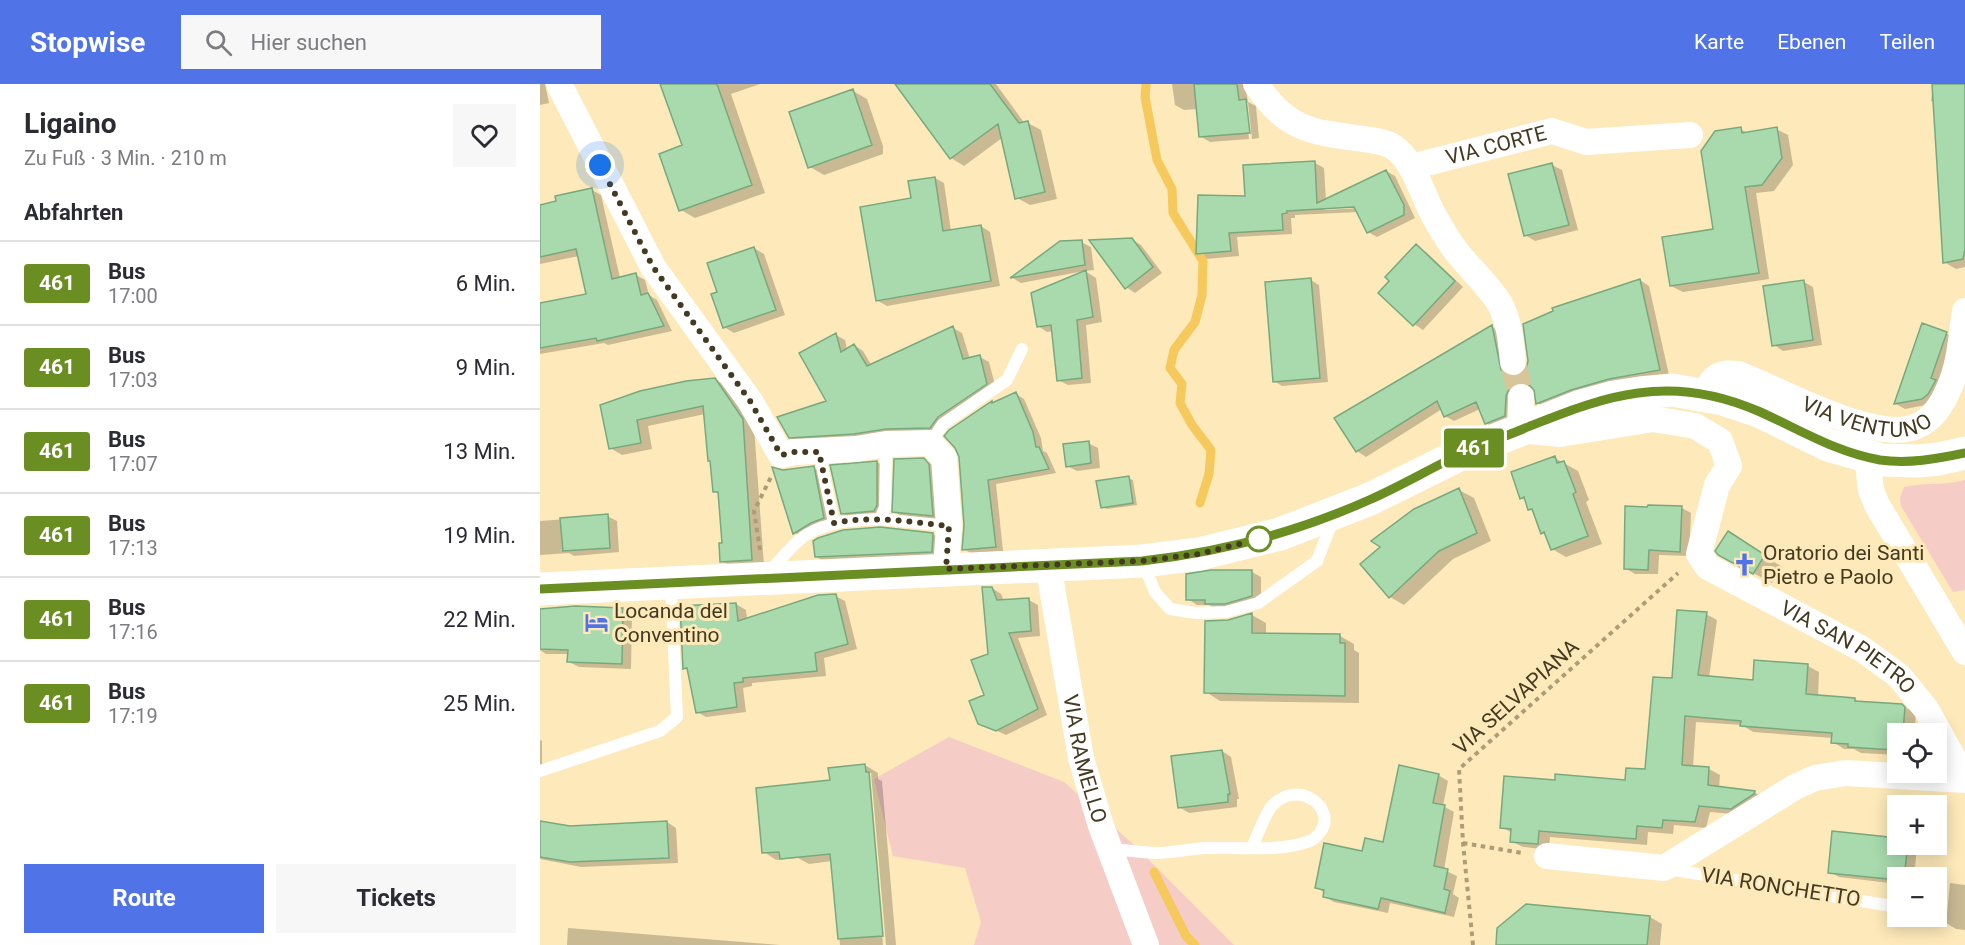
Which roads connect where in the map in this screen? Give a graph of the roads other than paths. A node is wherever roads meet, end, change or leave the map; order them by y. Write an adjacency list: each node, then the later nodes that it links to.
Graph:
1 (559, 84): 13 (street)
2 (1256, 84): 4 (street)
3 (1690, 135): 4 (street, VIA CORTE)
4 (1411, 166): 7 (street)
5 (1965, 311): 8 (street, VIA VENTUNO)
6 (1022, 349): 11 (lane)
7 (1513, 362)
8 (1703, 394): 10 (street); 15 (street)
9 (1521, 397): 10 (street)
10 (1520, 430): 16 (street); 28 (street, VIA SAN PIETRO)
11 (930, 443): 12 (street); 19 (street)
12 (886, 444): 13 (street); 17 (lane)
13 (819, 452): 18 (lane)
14 (1965, 453): 15 (street)
15 (1867, 457): 26 (street)
16 (1336, 513): 20 (street); 20 (lane)
17 (880, 519): 18 (lane); 19 (lane)
18 (834, 523): 23 (lane)
19 (949, 526): 22 (street)
20 (1142, 561): 21 (street)
21 (1053, 564): 22 (street); 30 (street, VIA RAMELLO)
22 (946, 569): 23 (street)
23 (764, 578): 24 (street)
24 (670, 582): 25 (street); 27 (lane)
25 (540, 589)
26 (1965, 652)
27 (540, 771)
28 (1965, 779): 32 (street)
29 (1252, 848): 29 (lane); 30 (lane)
30 (1109, 849): 34 (street, VIA RAMELLO)
31 (1547, 856): 32 (street)
32 (1664, 868): 33 (lane, VIA RONCHETTO)
33 (1887, 905)
34 (1146, 945)

